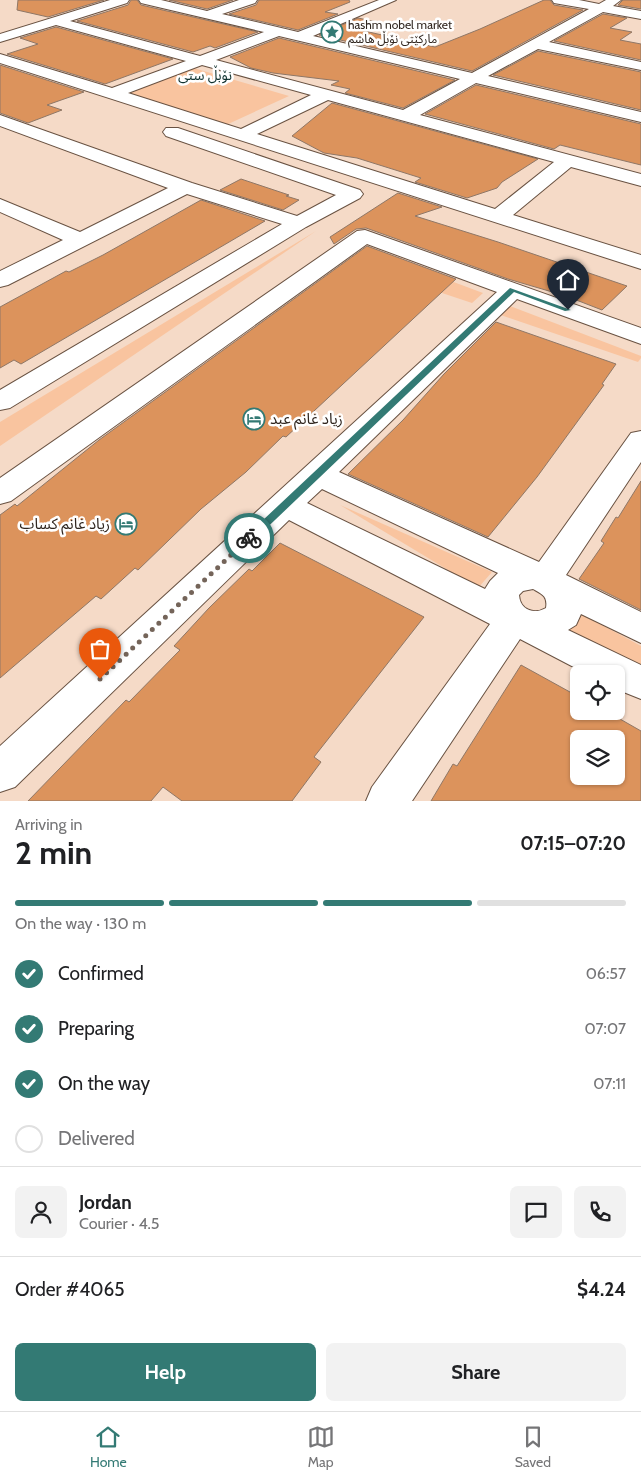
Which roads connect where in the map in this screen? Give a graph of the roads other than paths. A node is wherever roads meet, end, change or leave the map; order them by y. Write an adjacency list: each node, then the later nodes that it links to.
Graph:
1 (123, 0): 10 (street)
2 (145, 0): 8 (street)
3 (251, 0): 8 (street)
4 (390, 0): 12 (street)
5 (558, 0): 7 (street)
6 (615, 0): 7 (street)
7 (601, 8): 9 (street); 13 (street)
8 (208, 15): 11 (street)
9 (641, 15)
10 (56, 21): 14 (street); 18 (street)
11 (279, 31): 12 (street); 18 (street)
12 (300, 36): 21 (street)
13 (549, 36): 15 (street); 16 (street)
14 (0, 38)
15 (536, 44): 19 (street); 21 (street)
16 (641, 55)
17 (0, 58): 22 (street)
18 (202, 60): 22 (street); 23 (street)
19 (641, 66)
20 (0, 73): 24 (street)
21 (474, 78): 25 (street); 26 (street)
22 (112, 94): 29 (street)
23 (327, 94): 25 (street); 29 (street)
24 (121, 115)
25 (405, 116): 30 (street)
26 (641, 117)
27 (0, 120): 32 (street)
28 (158, 127): 35 (street)
29 (242, 135): 34 (street)
30 (568, 160): 31 (street); 34 (street)
31 (641, 180)
32 (185, 187): 35 (street); 36 (street)
33 (0, 205): 36 (street)
34 (499, 216): 37 (street)
35 (299, 223): 41 (street)
36 (80, 240): 38 (street)
37 (641, 262)
38 (0, 280)
39 (513, 290): 40 (street); 43 (street); 44 (street)
40 (641, 336)
41 (0, 402)
42 (641, 440): 46 (street)
43 (317, 474): 45 (street); 46 (street)
44 (0, 493)
45 (285, 504): 47 (street); 50 (street)
46 (546, 581): 47 (street); 47 (street); 48 (street)
47 (520, 624): 49 (street); 51 (street)
48 (641, 628)
49 (641, 683)
50 (0, 773)
51 (387, 801)

